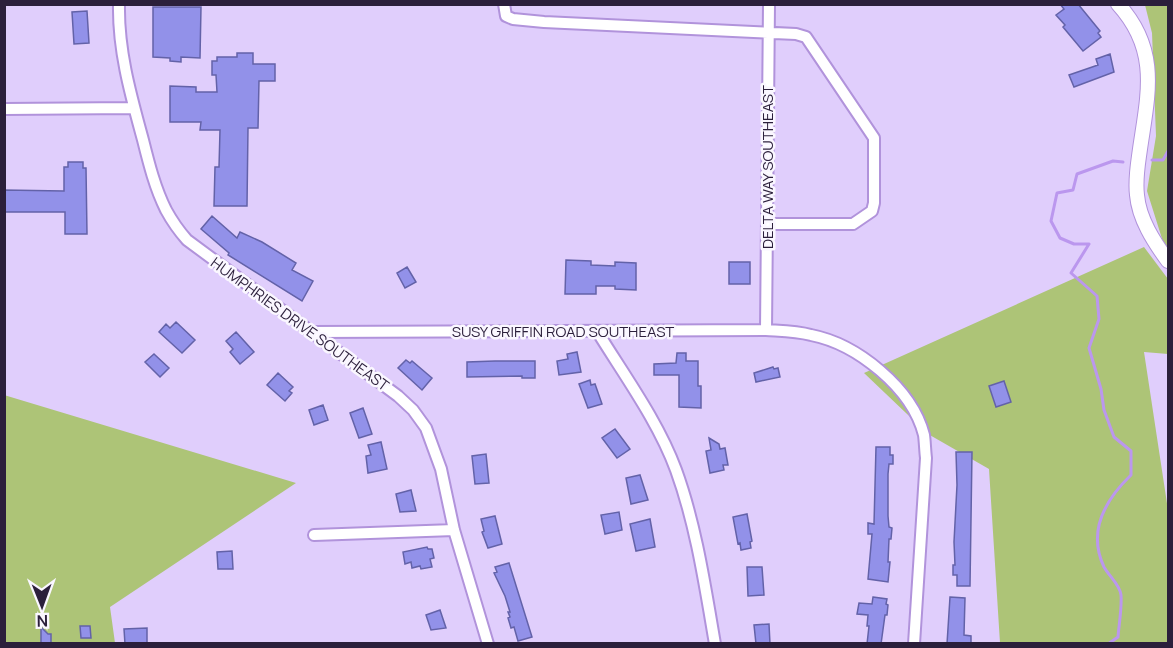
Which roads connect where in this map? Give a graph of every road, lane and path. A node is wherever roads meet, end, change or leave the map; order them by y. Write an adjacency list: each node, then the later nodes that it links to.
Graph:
1 (119, 4): 6 (street, HUMPHRIES DRIVE SOUTHEAST)
2 (504, 4): 5 (street)
3 (768, 4): 5 (street, DELTA WAY SOUTHEAST)
4 (1118, 4): 9 (street)
5 (768, 33): 8 (street, DELTA WAY SOUTHEAST); 8 (street)
6 (134, 108): 7 (street); 12 (street, HUMPHRIES DRIVE SOUTHEAST)
7 (4, 109)
8 (767, 224): 10 (street, DELTA WAY SOUTHEAST)
9 (1168, 261)
10 (766, 330): 11 (street, SUSY GRIFFIN ROAD SOUTHEAST); 17 (street, SUSY GRIFFIN ROAD SOUTHEAST)
11 (597, 331): 12 (street, SUSY GRIFFIN ROAD SOUTHEAST); 16 (street)
12 (312, 332): 13 (street, HUMPHRIES DRIVE SOUTHEAST)
13 (454, 530): 14 (street); 15 (street, HUMPHRIES DRIVE SOUTHEAST)
14 (314, 535)
15 (488, 644)
16 (715, 644)
17 (914, 644)

